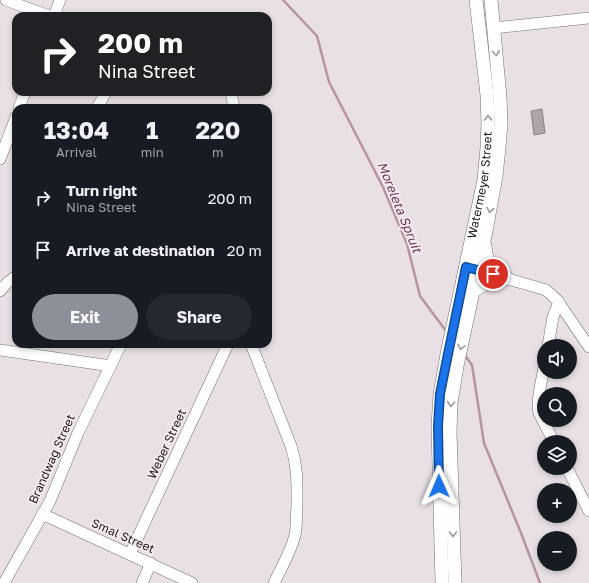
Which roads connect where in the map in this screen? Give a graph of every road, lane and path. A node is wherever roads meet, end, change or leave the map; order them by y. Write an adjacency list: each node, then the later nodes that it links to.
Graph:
1 (6, 0): 5 (street)
2 (60, 0): 6 (street)
3 (476, 0): 12 (main road, Watermeyer Street, one-way to 3)
4 (491, 0): 8 (main road, Watermeyer Street)
5 (38, 12)
6 (56, 12)
7 (589, 18): 8 (street)
8 (494, 28): 11 (main road, Watermeyer Street, one-way to 11)
9 (12, 128): 10 (street)
10 (0, 160)
11 (485, 236): 12 (main road, Watermeyer Street); 13 (main road)
12 (472, 268): 13 (street); 16 (main road, Watermeyer Street); 36 (main road, Watermeyer Street)
13 (505, 278): 16 (main road); 17 (street)
14 (12, 279): 15 (street)
15 (0, 291)
16 (473, 291): 37 (main road, Watermeyer Street, one-way to 37)
17 (559, 302): 18 (street); 19 (street)
18 (549, 339)
19 (589, 346)
20 (119, 348): 24 (street, Brandwag Street)
21 (226, 348): 30 (street, Weber Street)
22 (253, 348): 35 (street)
23 (0, 350): 24 (street)
24 (111, 366): 29 (street, Brandwag Street)
25 (542, 379): 26 (street)
26 (550, 435)
27 (571, 475): 28 (street)
28 (589, 511)
29 (42, 514): 30 (street, Smal Street); 32 (street, Brandwag Street)
30 (130, 554): 31 (street, Smal Street)
31 (151, 563): 33 (street); 34 (street, Smal Street)
32 (4, 583)
33 (142, 583)
34 (192, 583)
35 (274, 583)
36 (442, 583)
37 (455, 583)

